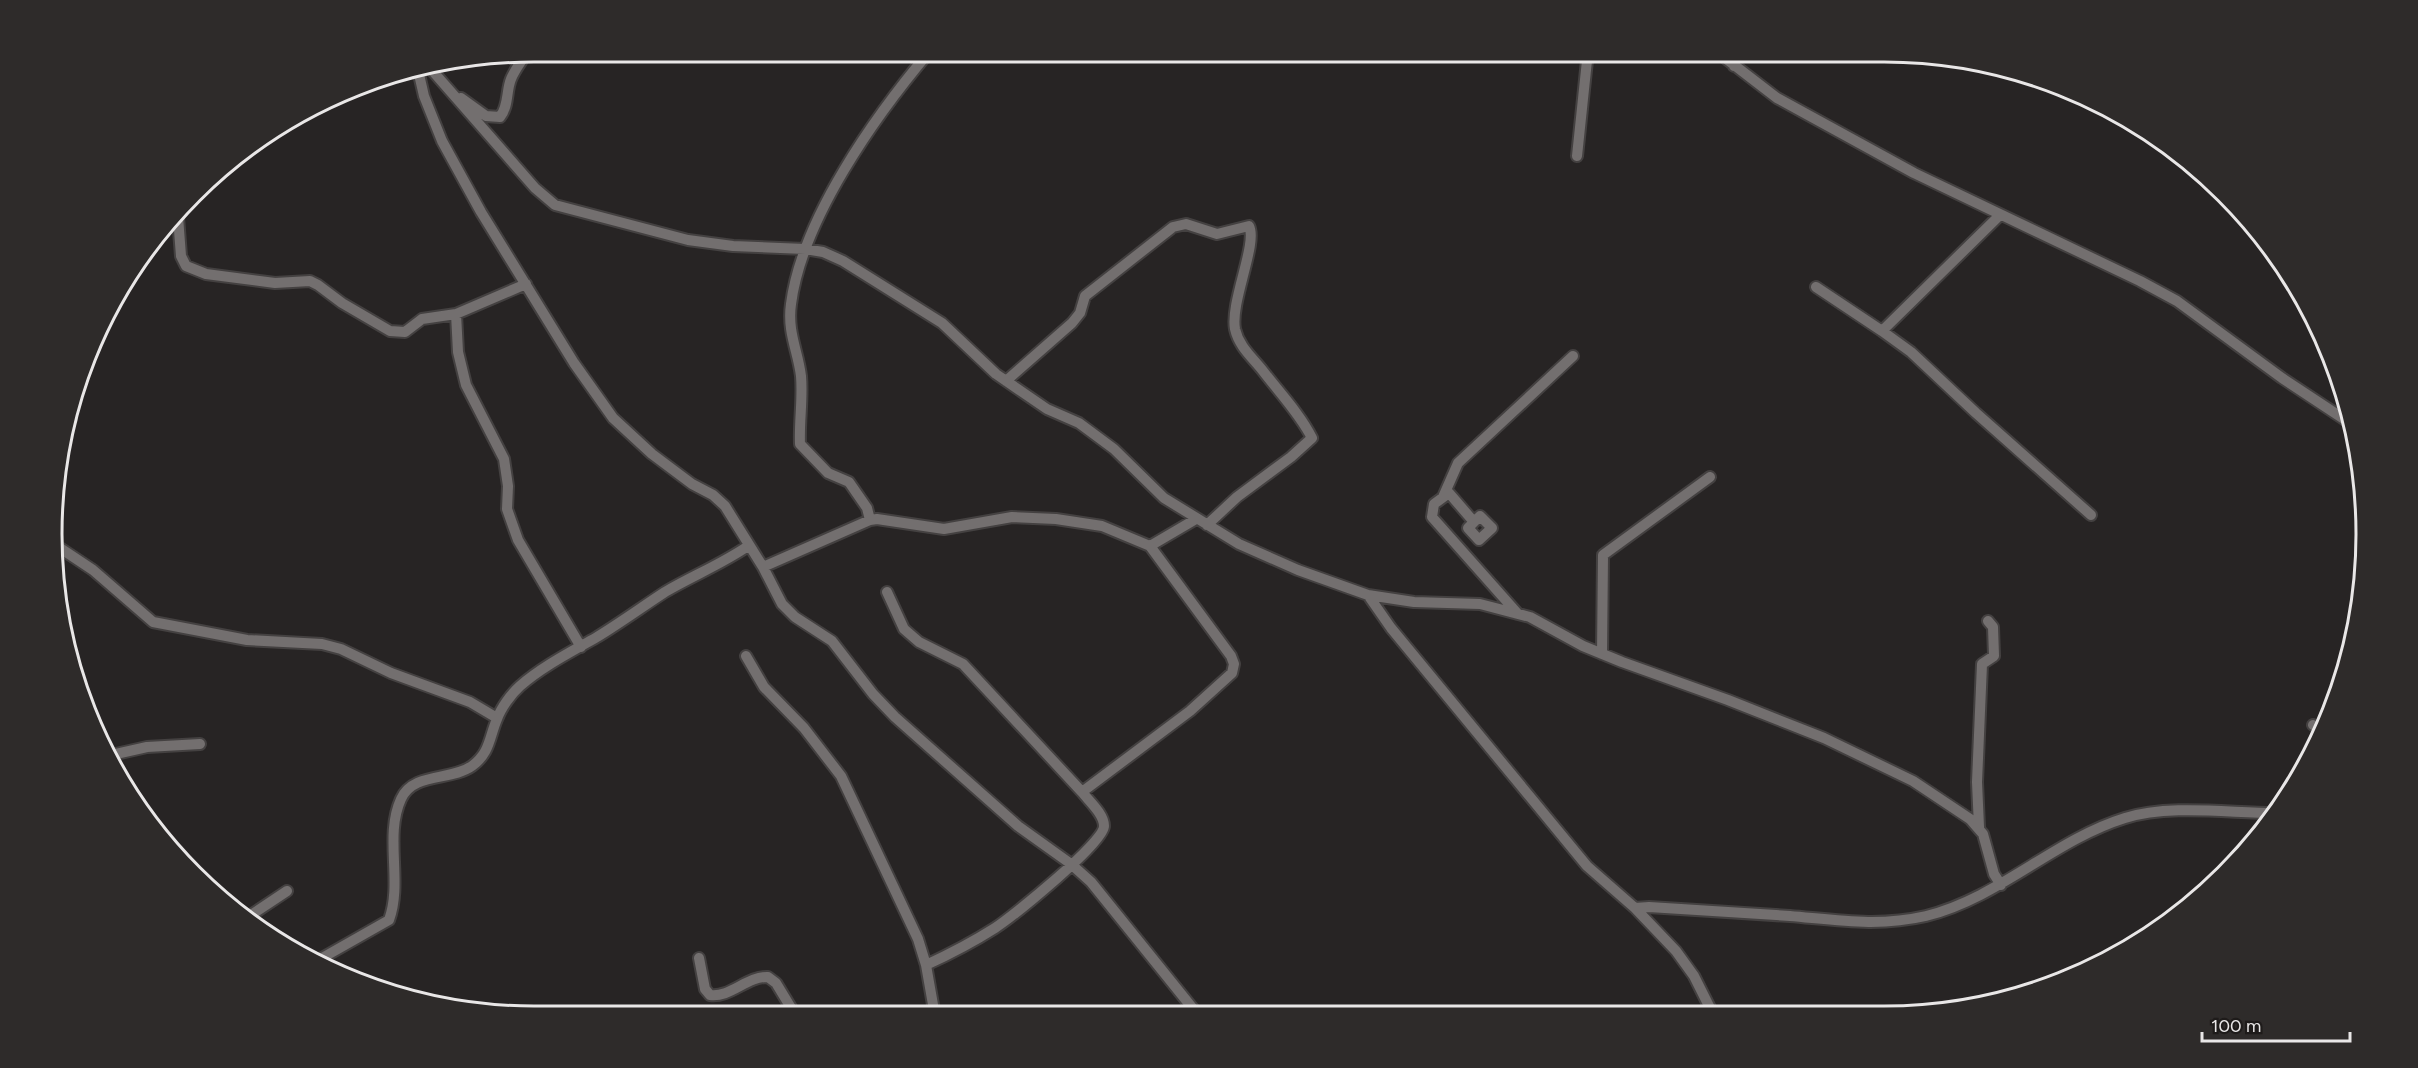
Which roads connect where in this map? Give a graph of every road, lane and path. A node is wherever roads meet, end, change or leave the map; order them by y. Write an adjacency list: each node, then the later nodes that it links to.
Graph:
1 (520, 62): 9 (street)
2 (922, 62): 13 (street)
3 (1587, 62): 10 (street)
4 (1729, 62): 6 (street)
5 (1733, 62): 6 (street)
6 (1734, 66): 11 (street)
7 (434, 73): 9 (street)
8 (419, 76): 14 (street)
9 (449, 89): 13 (street)
10 (1577, 156)
11 (2000, 215): 17 (street); 20 (street)
12 (178, 223): 16 (street)
13 (805, 249): 19 (street); 25 (street)
14 (526, 284): 16 (street); 28 (street)
15 (1816, 287): 17 (street)
16 (456, 314): 36 (street)
17 (1882, 331): 23 (street)
18 (1573, 356): 22 (street)
19 (1006, 381): 24 (street); 27 (street)
20 (2341, 416)
21 (1710, 477): 37 (street)
22 (1443, 497): 26 (street); 34 (street)
23 (2091, 515)
24 (1196, 519): 27 (street); 29 (street)
25 (870, 520): 29 (street); 31 (street)
26 (1474, 522)
27 (1207, 525): 33 (street)
28 (748, 546): 31 (street); 36 (street)
29 (1150, 546): 42 (street)
30 (63, 550): 39 (street)
31 (763, 567): 45 (street)
32 (887, 592): 42 (street)
33 (1368, 596): 34 (street); 48 (street)
34 (1519, 614): 37 (street)
35 (1988, 621): 44 (street)
36 (581, 646): 39 (street)
37 (1602, 654): 44 (street)
38 (746, 656): 52 (street)
39 (497, 718): 50 (street)
40 (200, 744): 41 (street)
41 (116, 754)
42 (1082, 792): 45 (street)
43 (2266, 813): 46 (street)
44 (1979, 827): 46 (street)
45 (1071, 864): 52 (street); 55 (street)
46 (2001, 885): 48 (street)
47 (287, 891): 49 (street)
48 (1635, 908): 56 (street)
49 (253, 914)
50 (324, 957)
51 (699, 958): 53 (street)
52 (926, 965): 54 (street)
53 (790, 1006)
54 (933, 1006)
55 (1191, 1006)
56 (1709, 1006)

